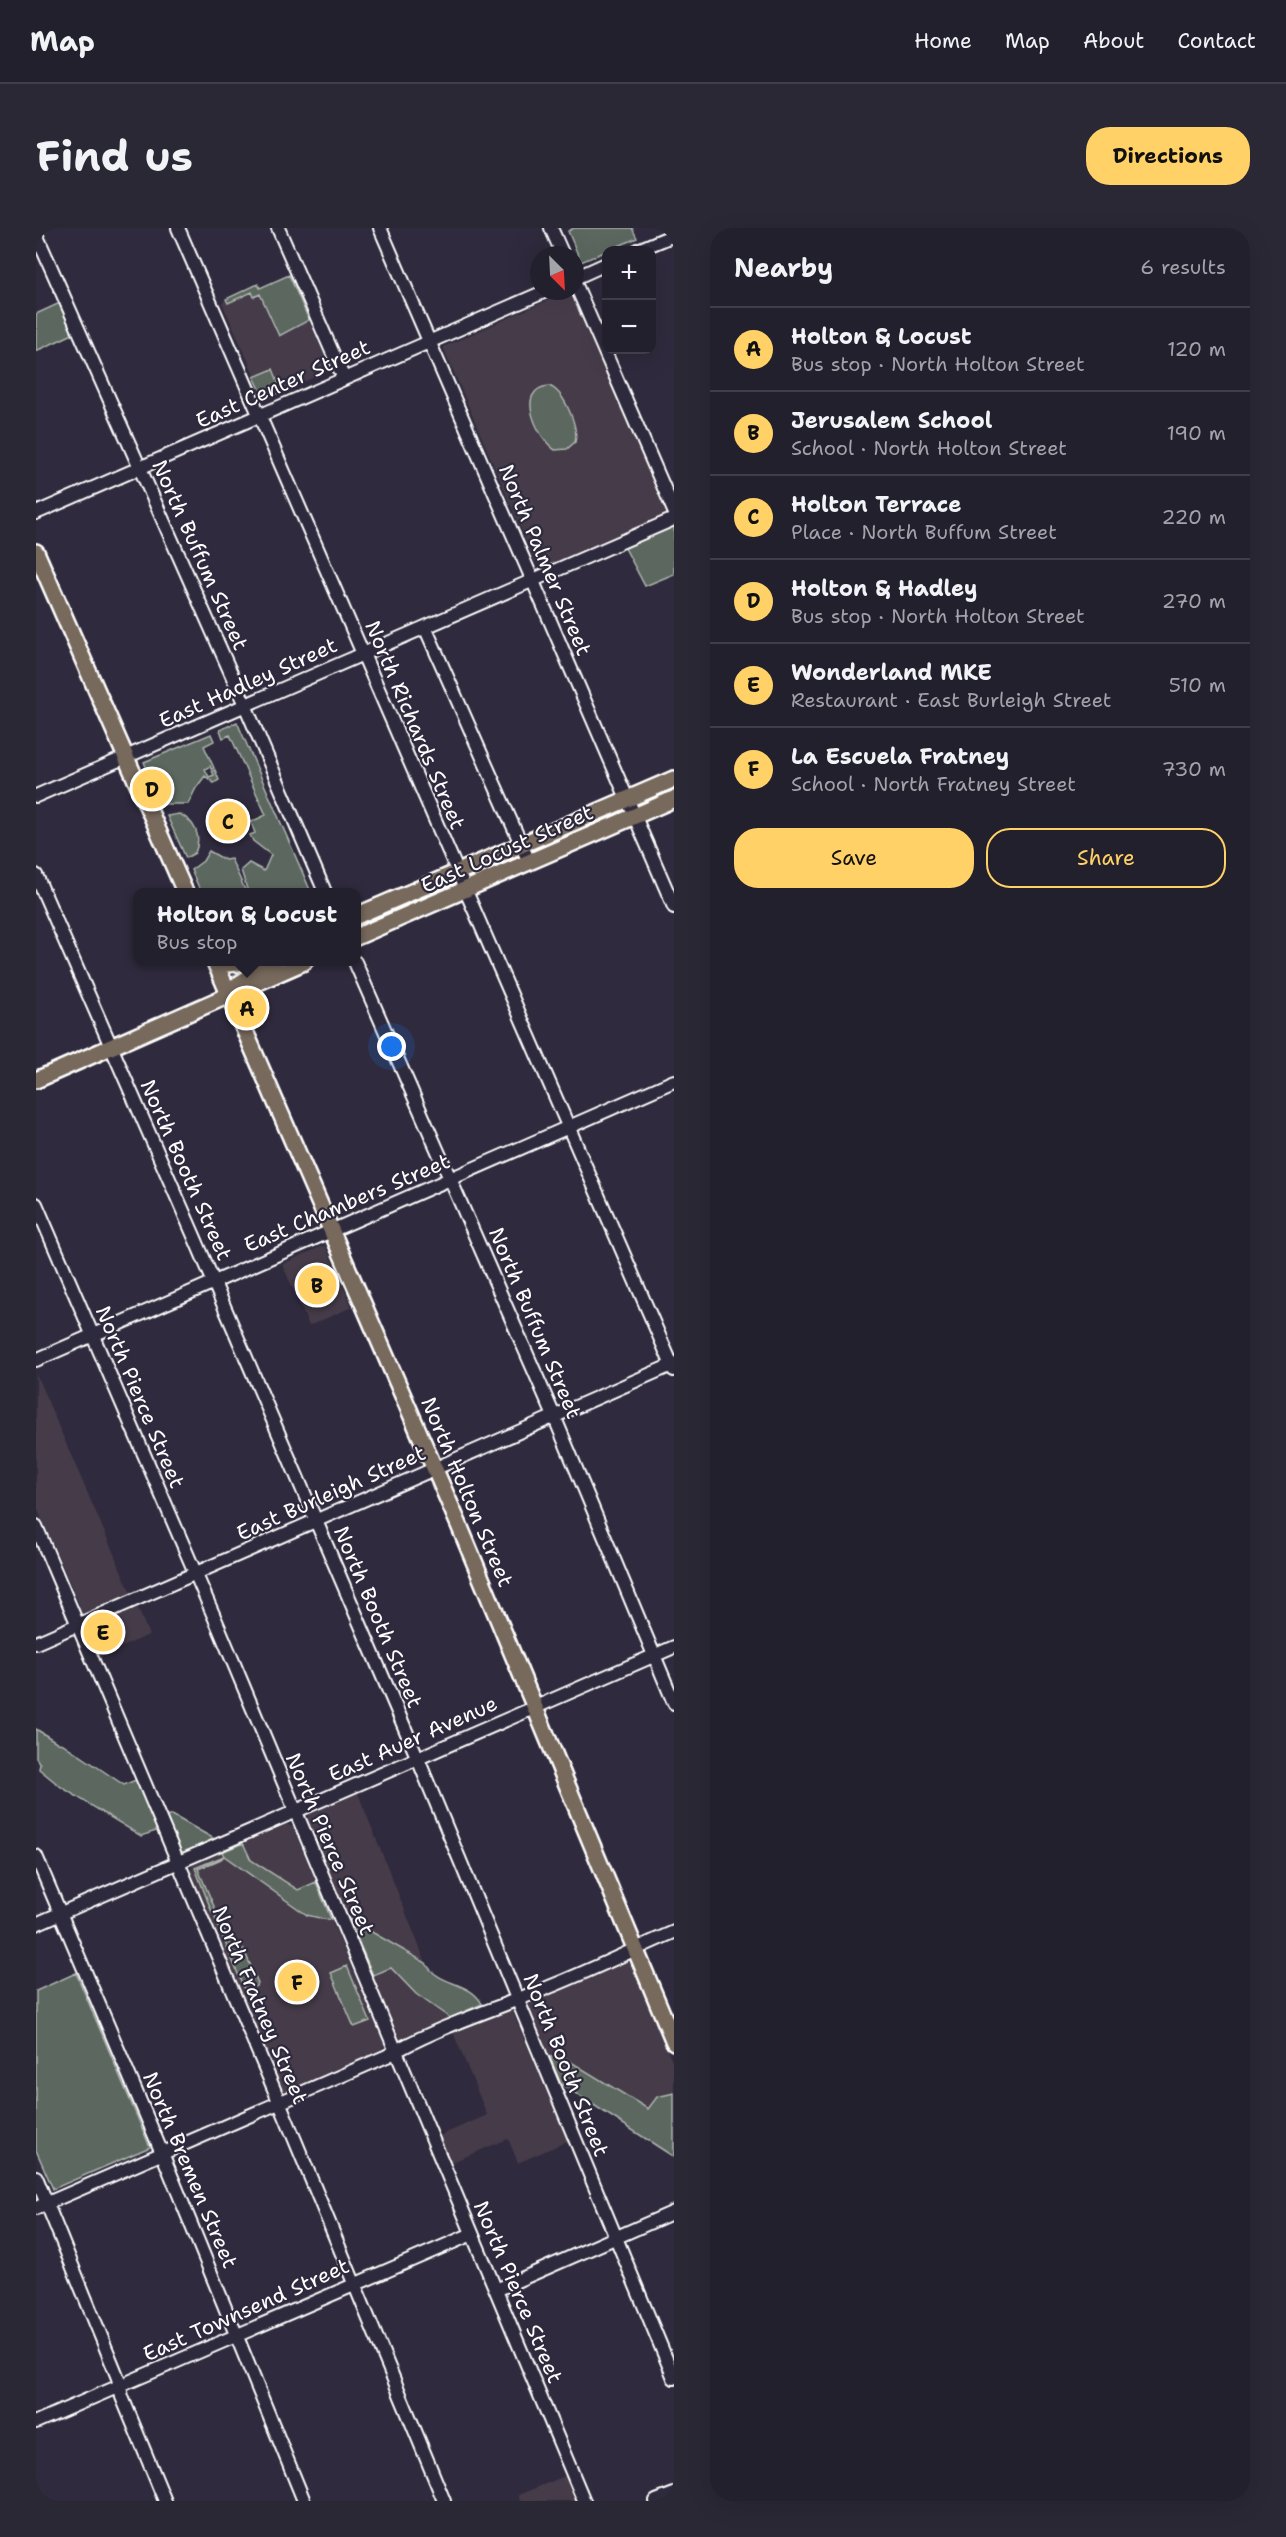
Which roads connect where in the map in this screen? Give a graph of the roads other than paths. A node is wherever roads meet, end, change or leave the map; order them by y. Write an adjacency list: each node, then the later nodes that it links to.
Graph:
1 (178, 228): 15 (street, North Richards Street)
2 (278, 228): 14 (street)
3 (380, 228): 13 (street, North Palmer Street)
4 (551, 228): 7 (street)
5 (37, 230): 16 (street, North Buffum Street)
6 (674, 235): 8 (street)
7 (559, 246)
8 (648, 246)
9 (602, 266): 10 (street)
10 (584, 276)
11 (530, 298): 13 (street, East Center Street)
12 (583, 300): 17 (street)
13 (429, 342): 14 (street, East Center Street); 21 (street, North Palmer Street)
14 (344, 379): 15 (street, East Center Street)
15 (259, 416): 16 (street, East Center Street); 23 (street, North Richards Street)
16 (141, 468): 18 (street, East Center Street); 24 (street, North Buffum Street)
17 (674, 511)
18 (36, 513)
19 (674, 519): 21 (street, East Hadley Street)
20 (36, 552): 25 (main road)
21 (532, 580): 22 (street, East Hadley Street); 28 (street, North Palmer Street)
22 (424, 627): 23 (street, East Hadley Street); 31 (street)
23 (363, 653): 24 (street, East Hadley Street); 33 (street, North Richards Street)
24 (245, 706): 25 (street, East Hadley Street); 36 (street, North Buffum Street)
25 (126, 758): 27 (street, East Hadley Street); 35 (main road)
26 (674, 779): 28 (main road, East Locust Street)
27 (36, 796)
28 (627, 799): 30 (street, North Palmer Street); 31 (main road, East Locust Street)
29 (674, 799): 30 (main road, East Locust Street)
30 (635, 816): 32 (main road, East Locust Street); 38 (street, North Palmer Street)
31 (522, 844): 32 (street); 33 (main road, East Locust Street)
32 (529, 862): 37 (main road, East Locust Street)
33 (458, 873): 37 (street, North Richards Street); 39 (main road, East Locust Street)
34 (36, 875): 46 (street, North Booth Street)
35 (183, 888)
36 (323, 888)
37 (465, 890): 40 (main road, East Locust Street); 49 (street, North Richards Street)
38 (674, 907)
39 (361, 914)
40 (361, 935)
41 (217, 966): 45 (main road, North Holton Street)
42 (267, 966): 45 (main road)
43 (295, 966): 45 (main road)
44 (357, 966): 50 (street, North Buffum Street)
45 (230, 994): 46 (main road); 52 (main road, North Holton Street)
46 (111, 1048): 47 (main road); 53 (street, North Booth Street)
47 (36, 1080)
48 (674, 1081): 49 (street, East Chambers Street)
49 (570, 1128): 50 (street, East Chambers Street); 56 (street, North Richards Street)
50 (452, 1179): 52 (street, East Chambers Street); 57 (street, North Buffum Street)
51 (36, 1204): 54 (street, North Pierce Street)
52 (333, 1230): 53 (street, East Chambers Street); 58 (main road, North Holton Street)
53 (213, 1282): 54 (street, East Chambers Street); 59 (street, North Booth Street)
54 (93, 1335): 55 (street, East Chambers Street); 61 (street, North Pierce Street)
55 (36, 1360)
56 (673, 1366): 57 (street, East Burleigh Street)
57 (554, 1416): 58 (street, East Burleigh Street); 65 (street, North Buffum Street)
58 (434, 1469): 59 (street, East Burleigh Street); 67 (main road, North Holton Street)
59 (316, 1521): 61 (street, East Burleigh Street); 68 (street, North Booth Street)
60 (36, 1526): 62 (street, North Fratney Street)
61 (196, 1573): 62 (street, East Burleigh Street); 69 (street, North Pierce Street)
62 (79, 1625): 63 (street, East Burleigh Street); 71 (street, North Fratney Street)
63 (36, 1644)
64 (674, 1647): 65 (street, East Auer Avenue)
65 (654, 1656): 66 (street, North Buffum Street); 67 (street, East Auer Avenue)
66 (674, 1703)
67 (535, 1707): 68 (street, East Auer Avenue); 75 (main road, North Holton Street)
68 (418, 1759): 69 (street, East Auer Avenue); 76 (street, North Booth Street)
69 (296, 1812): 71 (street, East Auer Avenue); 78 (street, North Pierce Street)
70 (36, 1856): 72 (street, North Bremen Street)
71 (179, 1863): 72 (street, East Auer Avenue); 79 (street, North Fratney Street)
72 (59, 1914): 73 (street, East Auer Avenue); 80 (street, North Bremen Street)
73 (36, 1924)
74 (674, 1932): 75 (street)
75 (635, 1949): 76 (street); 77 (main road, North Holton Street)
76 (518, 2000): 78 (street); 85 (street, North Booth Street)
77 (674, 2042)
78 (396, 2050): 79 (street); 84 (street, North Pierce Street)
79 (279, 2102): 80 (street); 86 (street, North Fratney Street)
80 (162, 2153): 82 (street); 88 (street, North Bremen Street)
81 (36, 2177): 82 (street)
82 (41, 2205): 90 (street)
83 (674, 2212): 85 (street)
84 (472, 2234): 86 (street, East Townsend Street); 87 (street, North Pierce Street)
85 (616, 2238): 87 (street); 89 (street, North Booth Street)
86 (354, 2284): 88 (street, East Townsend Street); 95 (street, North Fratney Street)
87 (496, 2290): 96 (street, North Pierce Street)
88 (237, 2335): 90 (street, East Townsend Street); 94 (street, North Bremen Street)
89 (674, 2378)
90 (119, 2386): 91 (street, East Townsend Street); 93 (street)
91 (36, 2422)
92 (674, 2494): 97 (street)
93 (165, 2501)
94 (304, 2501)
95 (444, 2501)
96 (584, 2501)
97 (656, 2501)

